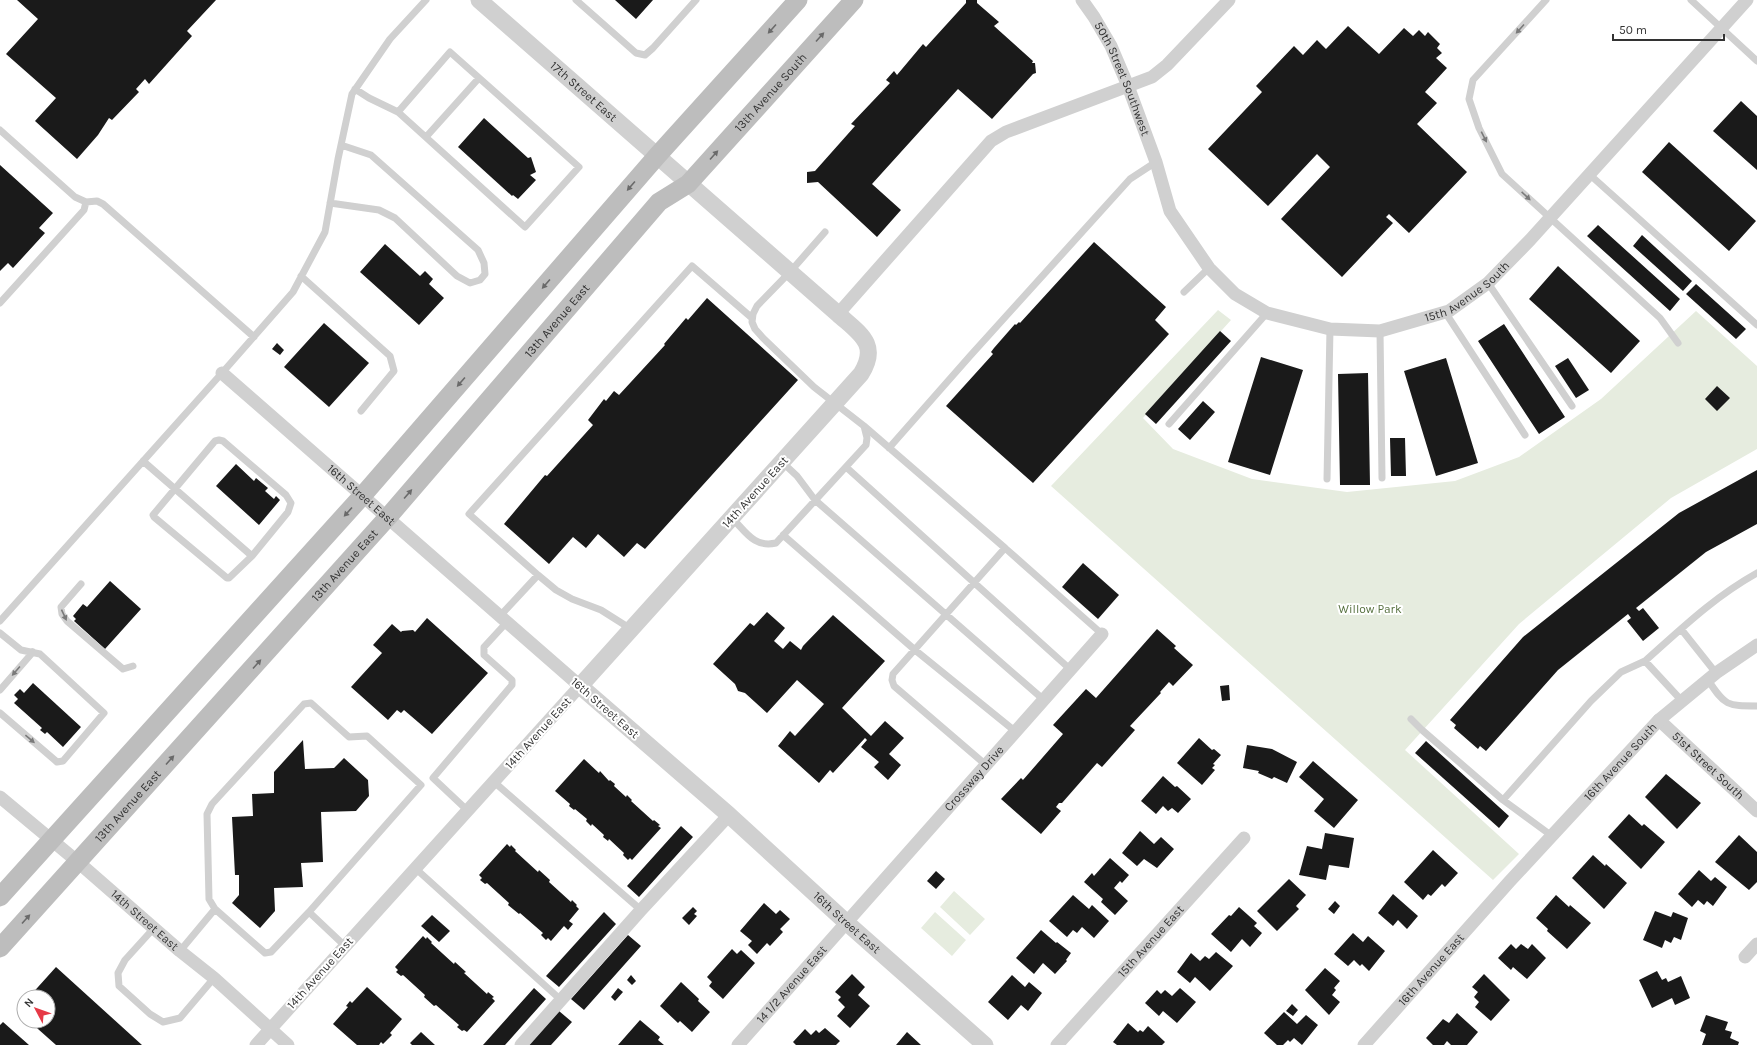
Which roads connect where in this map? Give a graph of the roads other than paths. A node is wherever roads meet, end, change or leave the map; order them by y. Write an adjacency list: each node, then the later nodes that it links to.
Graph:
1 (426, 0): 18 (lane)
2 (479, 0): 23 (street, 17th Street East)
3 (576, 0): 4 (lane)
4 (696, 0)
5 (798, 0): 23 (main road, one-way to 23)
6 (843, 0): 13 (main road)
7 (854, 0): 13 (main road, 13th Avenue South)
8 (1082, 0): 17 (street, 50th Street Southwest)
9 (1229, 0): 17 (street)
10 (1546, 0): 29 (lane, one-way to 29)
11 (1691, 0): 14 (lane)
12 (1747, 0): 14 (street, 15th Avenue South)
13 (835, 20): 26 (main road, 13th Avenue South, one-way to 13)
14 (1721, 28): 15 (lane); 25 (street, 15th Avenue South)
15 (1757, 61)
16 (479, 78): 19 (lane); 21 (lane); 21 (lane)
17 (1128, 86): 24 (street, 50th Street Southwest); 39 (street)
18 (355, 89): 19 (lane); 22 (lane)
19 (398, 112): 21 (lane)
20 (0, 130): 27 (lane)
21 (426, 138)
22 (341, 145): 28 (lane); 28 (lane)
23 (657, 156): 26 (street, 17th Street East); 60 (main road, one-way to 60)
24 (1156, 162): 31 (street, 15th Avenue South); 53 (lane)
25 (1589, 174): 29 (street, 15th Avenue South); 41 (lane)
26 (688, 184): 32 (street, 17th Street East); 62 (main road, 13th Avenue East, one-way to 26)
27 (86, 202): 36 (lane); 44 (lane)
28 (330, 203): 33 (lane)
29 (1549, 218): 34 (street, 15th Avenue South); 45 (lane)
30 (825, 232): 32 (lane)
31 (1209, 268): 35 (lane); 38 (street, 15th Avenue South)
32 (790, 272): 39 (street, 14th Avenue East); 40 (lane)
33 (301, 276): 44 (lane); 49 (lane)
34 (1488, 283): 37 (street, 15th Avenue South); 48 (lane)
35 (1184, 292)
36 (0, 303)
37 (1445, 312): 43 (street, 15th Avenue South); 52 (lane)
38 (1267, 313): 42 (street, 15th Avenue South); 50 (lane)
39 (838, 314): 47 (street, 14th Avenue East)
40 (752, 318): 47 (lane); 68 (lane)
41 (1757, 325)
42 (1330, 329): 43 (street, 15th Avenue South); 58 (lane)
43 (1380, 331): 57 (lane)
44 (254, 337): 46 (lane)
45 (1678, 343)
46 (222, 373): 54 (lane); 60 (street, 16th Street East)
47 (835, 403): 51 (lane); 55 (street, 14th Avenue East)
48 (1572, 406)
49 (362, 411)
50 (1169, 424)
51 (864, 426): 53 (lane); 56 (lane)
52 (1525, 435)
53 (889, 448): 65 (lane)
54 (143, 461): 59 (lane); 73 (lane)
55 (782, 462): 61 (lane); 63 (street, 14th Avenue East)
56 (846, 467): 61 (lane); 69 (lane)
57 (1382, 478)
58 (1327, 479)
59 (175, 488): 66 (lane); 66 (lane); 66 (lane)
60 (363, 495): 62 (street, 16th Street East); 105 (main road, one-way to 105)
61 (815, 500): 64 (lane); 71 (lane)
62 (388, 517): 72 (street, 16th Street East); 106 (main road, 13th Avenue East, one-way to 62)
63 (732, 517): 64 (lane); 75 (street, 14th Avenue East)
64 (783, 535): 79 (lane)
65 (1005, 548): 69 (lane); 77 (lane)
66 (252, 556)
67 (1757, 573): 74 (lane)
68 (538, 574): 72 (lane); 75 (lane)
69 (974, 583): 71 (lane); 83 (lane)
70 (81, 584): 82 (lane, one-way to 82)
71 (946, 615): 79 (lane); 87 (lane)
72 (504, 619): 85 (street, 16th Street East); 95 (lane)
73 (0, 621)
74 (1681, 629): 81 (lane); 84 (lane)
75 (631, 630): 85 (street, 14th Avenue East)
76 (0, 633): 80 (lane)
77 (1102, 634): 83 (street, Crossway Drive)
78 (1757, 645): 84 (street, 16th Avenue South)
79 (915, 650): 93 (lane); 94 (lane)
80 (33, 652): 86 (lane, one-way to 86); 90 (lane, one-way to 80)
81 (1645, 661): 88 (lane); 99 (lane)
82 (133, 666)
83 (1071, 670): 87 (street, Crossway Drive)
84 (1712, 676): 88 (street, 16th Avenue South); 89 (lane)
85 (580, 686): 96 (street, 14th Avenue East); 102 (street, 16th Street East)
86 (0, 690)
87 (1044, 700): 93 (street, Crossway Drive)
88 (1682, 702): 92 (street, 16th Avenue South)
89 (1757, 706)
90 (0, 714)
91 (1411, 719): 99 (lane)
92 (1659, 720): 101 (street, 51st Street South); 103 (street, 16th Avenue South)
93 (1016, 732): 94 (street, Crossway Drive)
94 (986, 765): 113 (street, Crossway Drive)
95 (433, 778): 97 (lane); 100 (lane)
96 (493, 782): 100 (street, 14th Avenue East); 111 (lane)
97 (421, 785): 110 (lane); 112 (lane)
98 (0, 797): 105 (street, 14th Street East)
99 (1503, 800): 103 (lane)
100 (467, 810): 107 (street, 14th Avenue East)
101 (1757, 811)
102 (729, 815): 111 (street); 113 (street, 16th Street East)
103 (1552, 836): 108 (street, 16th Avenue South)
104 (1244, 838): 128 (street, 15th Avenue East)
105 (51, 840): 106 (street, 14th Street East); 109 (main road)
106 (78, 862): 114 (street, 14th Street East); 117 (main road, 13th Avenue East, one-way to 106)
107 (415, 868): 116 (street, 14th Avenue East); 121 (lane)
108 (1498, 895): 129 (street, 16th Avenue East)
109 (0, 897)
110 (215, 909): 112 (lane); 118 (lane)
111 (641, 910): 121 (street)
112 (309, 912): 116 (lane)
113 (846, 923): 126 (street, 14 1/2 Avenue East); 127 (street, 16th Street East)
114 (154, 928): 118 (street, 14th Street East); 120 (lane)
115 (1757, 944): 119 (street)
116 (345, 946): 122 (street, 14th Avenue East)
117 (0, 948)
118 (180, 951): 120 (street, 14th Street East)
119 (1745, 957)
120 (214, 978): 122 (street, 14th Street East)
121 (561, 1000): 125 (street)
122 (270, 1030): 123 (street, 14th Avenue East); 124 (street, 14th Street East)
123 (256, 1045)
124 (288, 1045)
125 (521, 1045)
126 (738, 1045)
127 (985, 1045)
128 (1057, 1045)
129 (1364, 1045)

